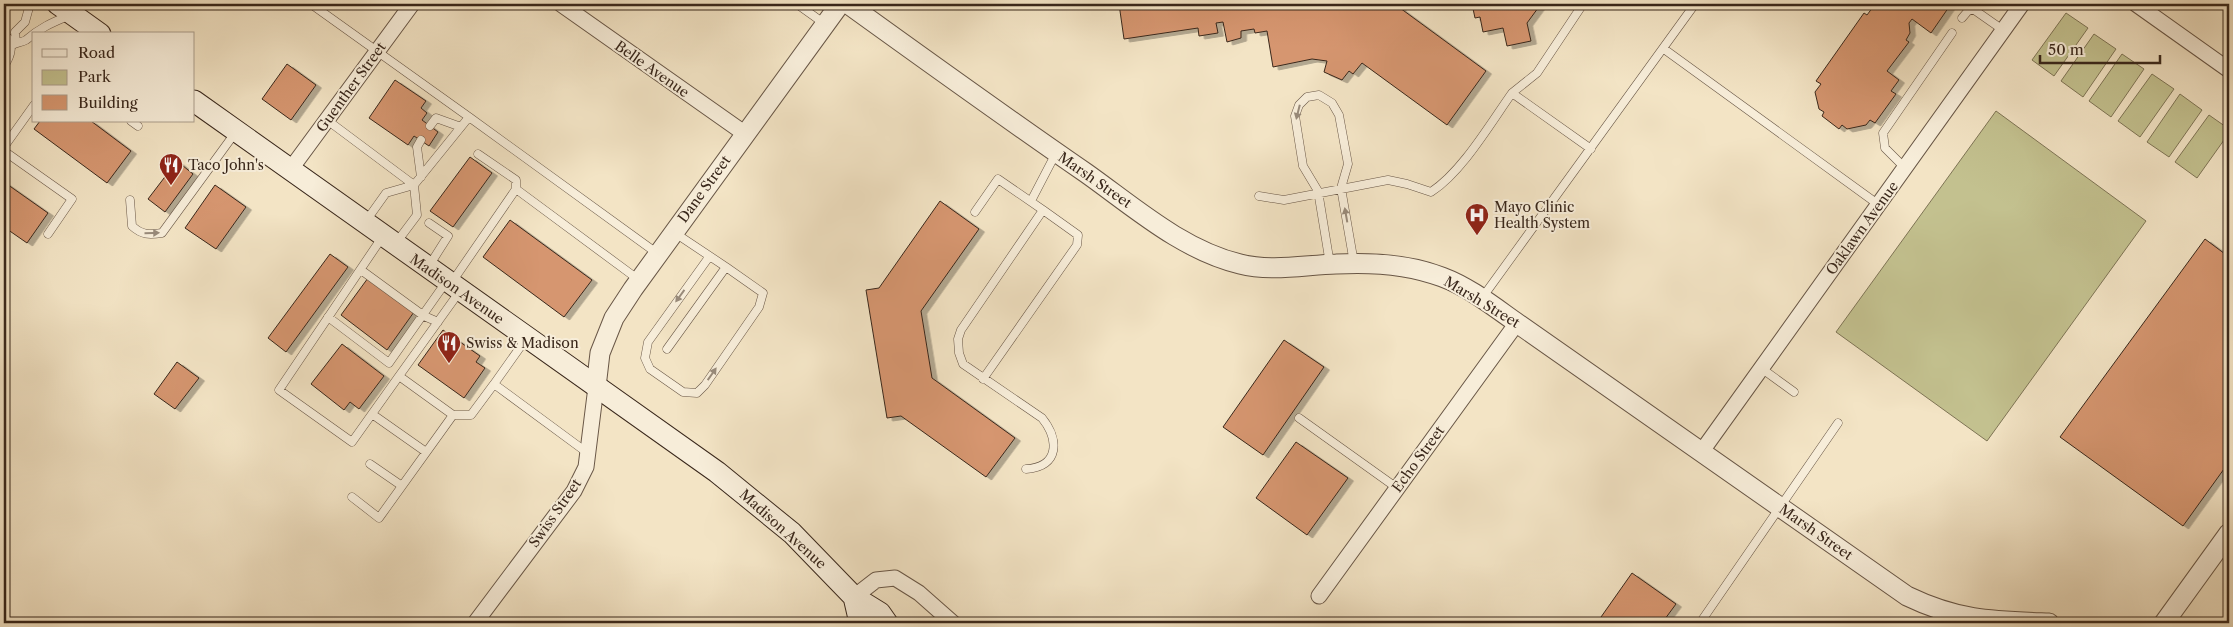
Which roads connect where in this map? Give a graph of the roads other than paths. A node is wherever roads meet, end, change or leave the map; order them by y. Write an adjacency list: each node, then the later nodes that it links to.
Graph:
1 (30, 4): 21 (lane)
2 (312, 4): 23 (lane)
3 (412, 4): 23 (street, Guenther Street)
4 (561, 4): 34 (street, Belle Avenue)
5 (797, 4): 14 (lane)
6 (840, 4): 14 (street, Dane Street)
7 (848, 4): 39 (street, Marsh Street)
8 (1583, 4): 26 (lane)
9 (1696, 4): 22 (lane)
10 (2022, 4): 15 (street, Oaklawn Avenue)
11 (2136, 4): 25 (street)
12 (65, 9): 16 (main road); 17 (lane)
13 (1962, 18): 15 (lane)
14 (825, 24): 34 (street, Dane Street)
15 (2003, 30): 41 (street, Oaklawn Avenue)
16 (91, 31)
17 (36, 32)
18 (1952, 33): 41 (lane)
19 (4, 34): 21 (lane)
20 (32, 35): 21 (lane)
21 (13, 44): 24 (lane)
22 (1664, 49): 37 (lane); 51 (lane)
23 (377, 51): 29 (lane); 30 (street, Guenther Street)
24 (4, 66)
25 (2229, 70)
26 (1512, 93): 37 (lane); 45 (lane)
27 (195, 102): 33 (main road, Madison Avenue)
28 (32, 108): 36 (lane)
29 (469, 117): 32 (lane); 59 (lane)
30 (327, 120): 42 (street, Guenther Street); 44 (lane)
31 (430, 126): 32 (lane)
32 (461, 127): 43 (lane)
33 (236, 131): 42 (main road, Madison Avenue); 49 (lane, one-way to 33)
34 (744, 133): 56 (street, Dane Street)
35 (421, 140): 43 (lane)
36 (4, 147)
37 (1591, 148): 68 (lane)
38 (4, 151): 57 (lane)
39 (1056, 153): 50 (lane); 62 (street, Marsh Street)
40 (478, 154): 46 (lane)
41 (1906, 168): 51 (street, Oaklawn Avenue)
42 (290, 170): 54 (main road, Madison Avenue)
43 (421, 177): 44 (lane)
44 (414, 186): 54 (lane); 58 (lane)
45 (1341, 188): 47 (lane); 47 (lane, one-way to 47); 61 (lane, one-way to 45)
46 (516, 189): 66 (lane); 67 (lane)
47 (1319, 194): 48 (lane); 62 (lane)
48 (1259, 196)
49 (130, 200)
50 (1031, 202): 52 (lane); 53 (lane)
51 (1879, 205): 79 (street, Oaklawn Avenue)
52 (1043, 210): 81 (lane); 81 (lane)
53 (975, 212)
54 (364, 223): 58 (main road, Madison Avenue)
55 (429, 223): 64 (lane)
56 (674, 232): 59 (street, Dane Street); 60 (lane)
57 (48, 234)
58 (389, 240): 64 (main road, Madison Avenue); 65 (lane)
59 (658, 254): 66 (street, Dane Street)
60 (709, 257): 63 (lane); 63 (lane, one-way to 63)
61 (1354, 263): 62 (street, Marsh Street); 68 (street, Marsh Street)
62 (1330, 264)
63 (726, 267): 78 (lane)
64 (428, 268): 67 (main road, Madison Avenue)
65 (361, 270): 69 (lane); 70 (lane)
66 (639, 280): 83 (street, Dane Street)
67 (452, 285): 69 (lane); 71 (lane); 75 (main road, Madison Avenue)
68 (1482, 298): 72 (street, Marsh Street)
69 (424, 316): 71 (lane); 77 (lane)
70 (328, 317): 74 (lane); 85 (lane)
71 (438, 322): 80 (lane)
72 (1517, 323): 90 (street, Marsh Street); 95 (street, Echo Street)
73 (354, 325): 74 (lane)
74 (348, 332): 77 (lane)
75 (526, 338): 82 (lane); 83 (main road, Madison Avenue)
76 (374, 340): 77 (lane)
77 (368, 348)
78 (667, 349)
79 (1761, 368): 84 (lane); 90 (street, Oaklawn Avenue)
80 (399, 376): 85 (lane); 86 (lane)
81 (983, 380): 93 (lane)
82 (494, 384): 86 (lane); 91 (lane)
83 (596, 387): 91 (street, Swiss Street); 100 (main road, Madison Avenue)
84 (1794, 392)
85 (372, 414): 89 (lane)
86 (453, 416): 89 (lane)
87 (1300, 418): 95 (lane)
88 (1838, 423): 97 (lane)
89 (426, 452): 94 (lane)
90 (1702, 452): 97 (street, Marsh Street)
91 (589, 454): 101 (street, Swiss Street)
92 (370, 464): 94 (lane)
93 (1026, 469)
94 (402, 486): 96 (lane)
95 (1397, 488): 99 (street, Echo Street)
96 (352, 497)
97 (1780, 506): 105 (lane); 106 (street, Marsh Street)
98 (2229, 533): 107 (street)
99 (1319, 596)
100 (854, 597): 102 (main road); 103 (main road, Madison Avenue); 104 (street)
101 (475, 623)
102 (860, 623)
103 (887, 623)
104 (953, 623)
105 (1700, 623)
106 (2049, 623)
107 (2164, 623)

